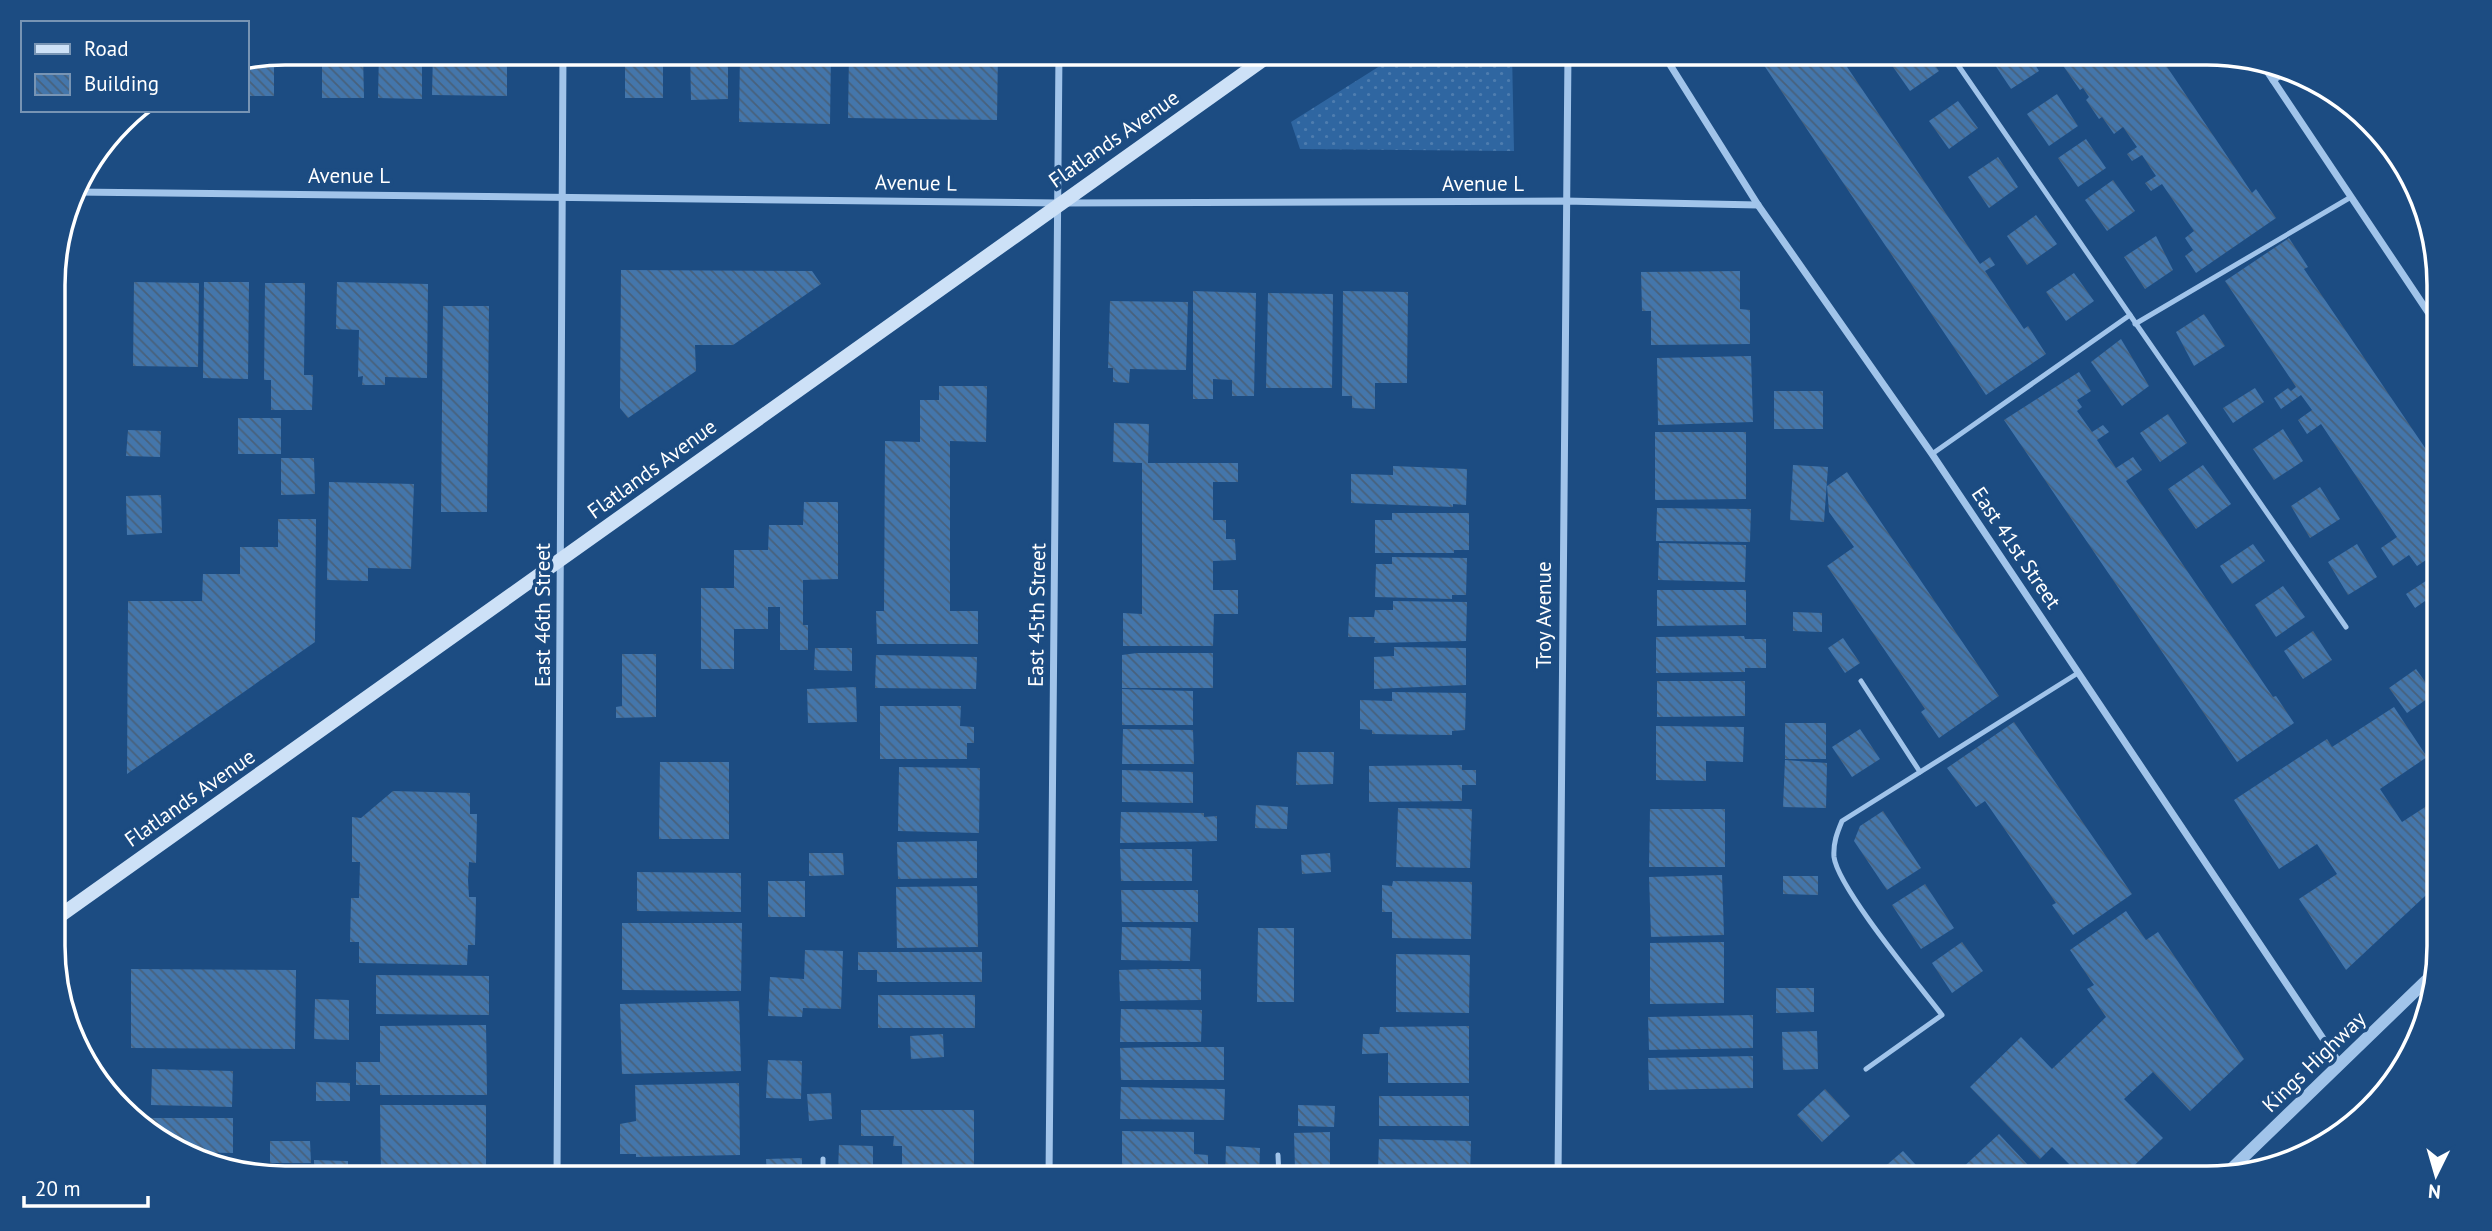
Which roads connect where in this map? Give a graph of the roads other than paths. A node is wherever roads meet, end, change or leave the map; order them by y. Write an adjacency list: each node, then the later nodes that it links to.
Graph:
1 (563, 65): 11 (street, East 46th Street)
2 (1059, 65): 14 (street, East 45th Street)
3 (1255, 65): 14 (main road, Flatlands Avenue)
4 (1568, 65): 13 (street, Troy Avenue)
5 (1670, 65): 15 (street, East 41st Street)
6 (1958, 65): 17 (lane)
7 (2269, 73): 9 (street)
8 (2278, 76): 9 (street)
9 (2273, 80): 12 (street)
10 (86, 192): 11 (street, Avenue L)
11 (563, 195): 14 (street, Avenue L); 20 (street, East 46th Street)
12 (2351, 197): 16 (street); 18 (lane)
13 (1564, 201): 14 (street, Avenue L); 15 (street, Avenue L); 36 (street, Troy Avenue)
14 (1059, 203): 20 (main road, Flatlands Avenue); 34 (street, East 45th Street)
15 (1758, 205): 19 (street, East 41st Street)
16 (2427, 311)
17 (2130, 315): 18 (lane); 19 (lane)
18 (2135, 324): 21 (lane)
19 (1932, 454): 22 (street, East 41st Street)
20 (561, 561): 25 (main road, Flatlands Avenue); 32 (street, East 46th Street)
21 (2346, 627)
22 (2078, 673): 24 (lane); 27 (street, East 41st Street)
23 (1861, 681): 24 (lane)
24 (1920, 772): 28 (lane)
25 (65, 912)
26 (2424, 983): 27 (street, Kings Highway)
27 (2340, 1064): 31 (street, Kings Highway)
28 (1866, 1069)
29 (1278, 1155): 35 (lane)
30 (823, 1159): 33 (lane)
31 (2237, 1164)
32 (557, 1166)
33 (823, 1166)
34 (1049, 1166)
35 (1278, 1166)
36 (1558, 1166)

